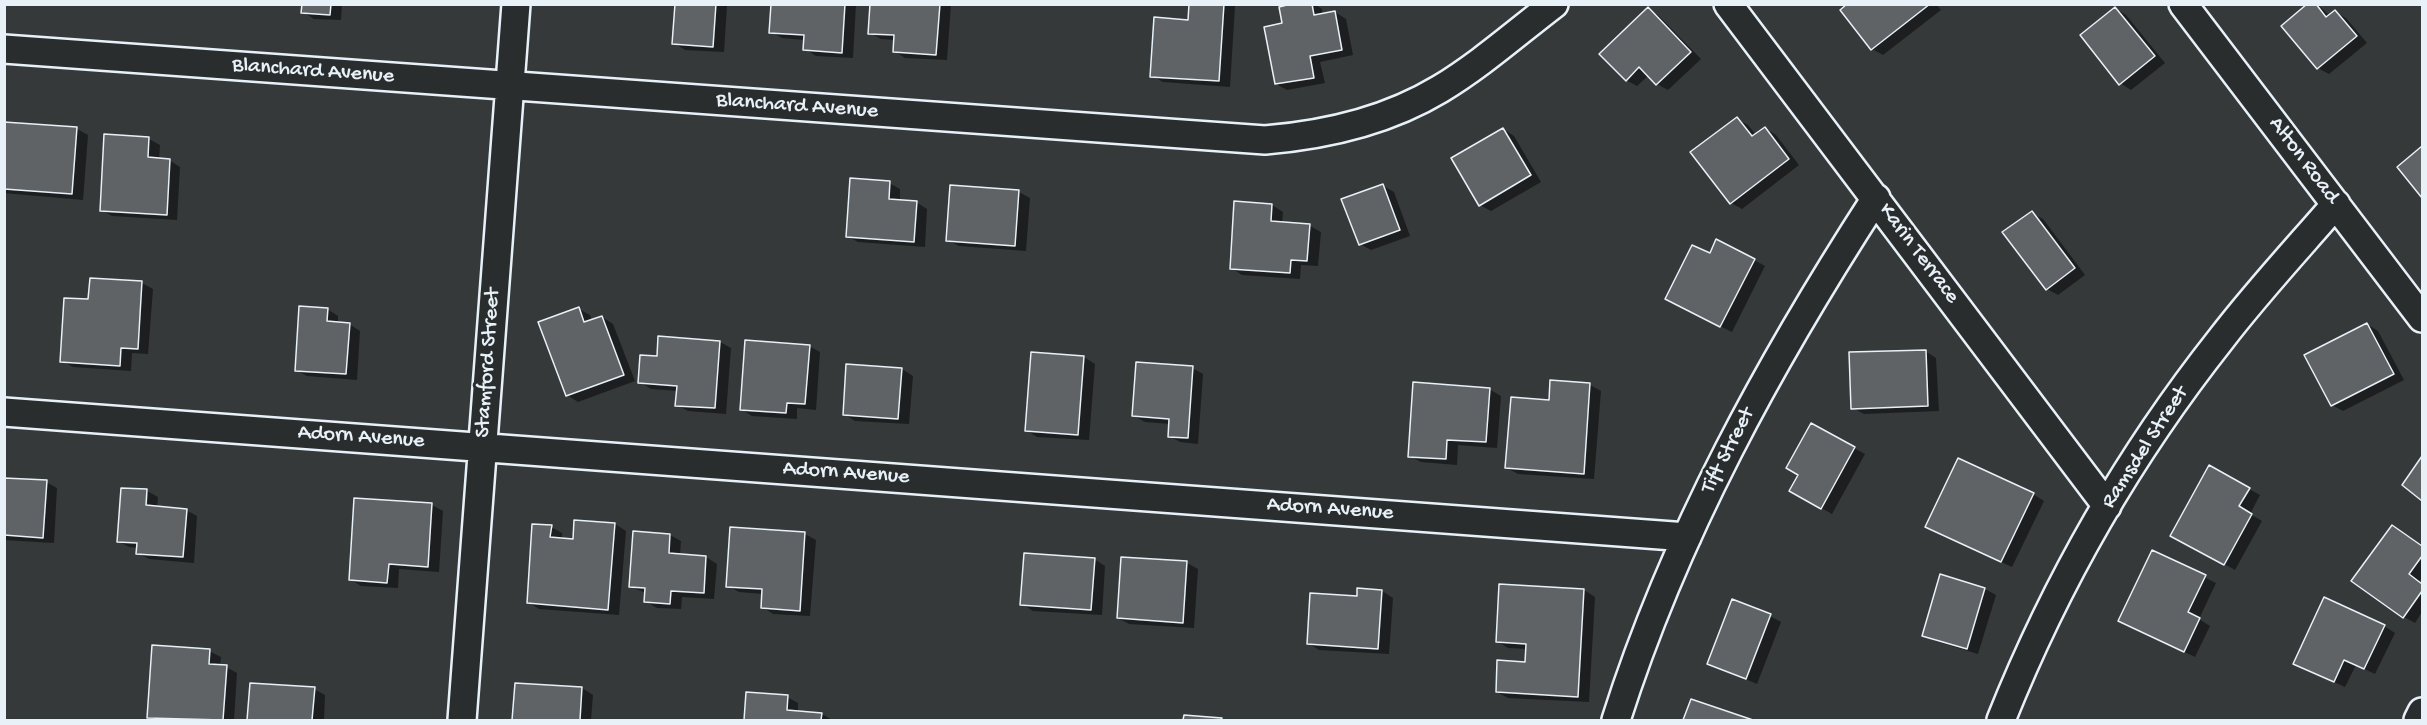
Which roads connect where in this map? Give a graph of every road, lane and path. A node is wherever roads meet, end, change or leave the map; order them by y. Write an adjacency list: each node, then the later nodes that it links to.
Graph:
1 (516, 4): 6 (street, Stamford Street)
2 (1554, 4): 6 (street, Blanchard Avenue)
3 (1728, 4): 7 (street, Karin Terrace)
4 (2183, 4): 8 (street, Alton Road)
5 (4, 49): 6 (street, Blanchard Avenue)
6 (510, 86): 11 (street, Stamford Street)
7 (1876, 198): 12 (street, Karin Terrace); 13 (street, Tift Street)
8 (2336, 204): 9 (street, Alton Road); 12 (street, Ramsdel Street)
9 (2422, 318)
10 (4, 411): 11 (street, Adorn Avenue)
11 (483, 447): 13 (street, Adorn Avenue); 15 (street, Stamford Street)
12 (2107, 506): 17 (street, Ramsdel Street)
13 (1687, 537): 16 (street, Tift Street)
14 (2422, 712): 18 (street)
15 (462, 720)
16 (1616, 720)
17 (2001, 720)
18 (2418, 720)

